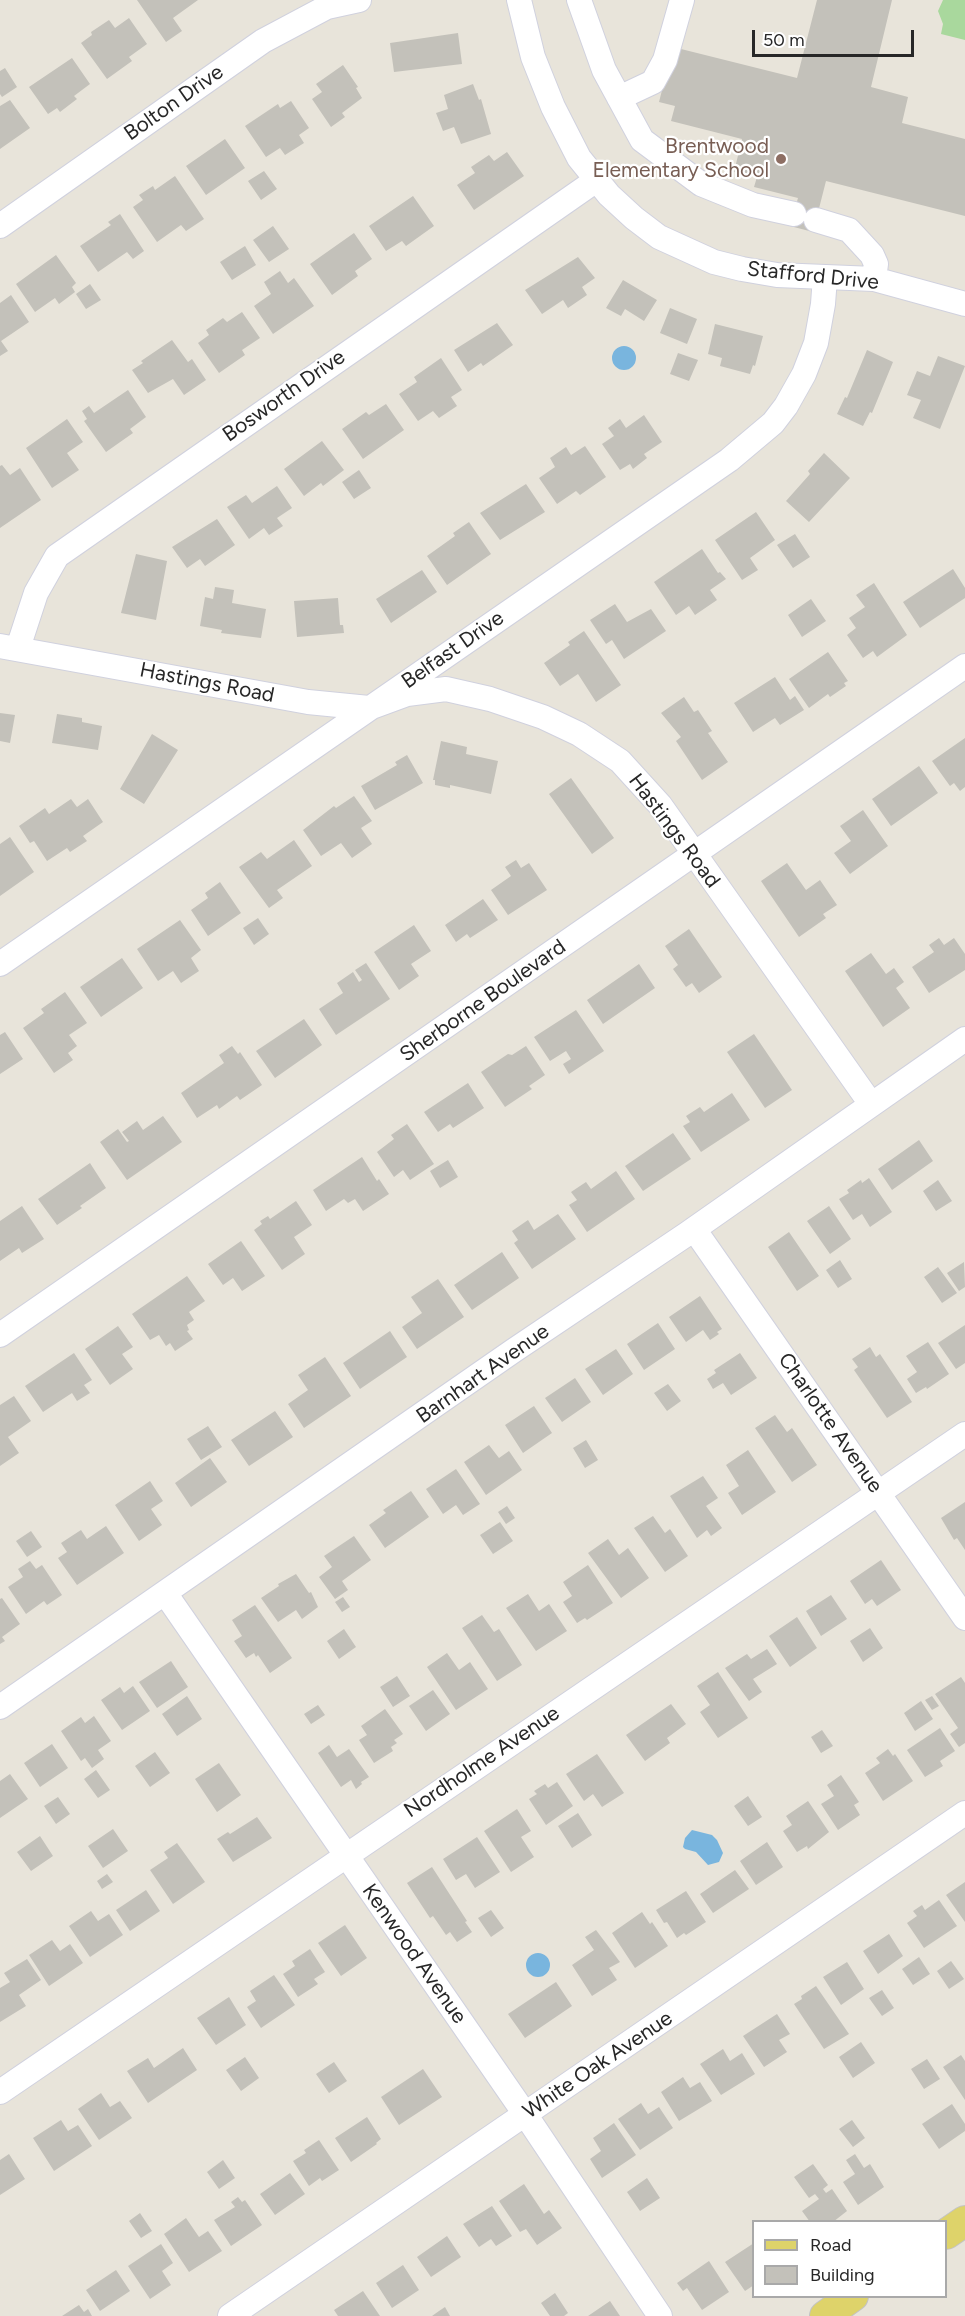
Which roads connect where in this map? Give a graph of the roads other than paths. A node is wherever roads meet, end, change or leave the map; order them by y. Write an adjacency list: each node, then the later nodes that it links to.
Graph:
1 (359, 0): 7 (street, Bolton Drive)
2 (519, 0): 6 (street, Stafford Drive)
3 (579, 0): 5 (street)
4 (682, 0): 5 (street)
5 (619, 98): 9 (street)
6 (596, 180): 8 (street, Stafford Drive); 11 (street, Bosworth Drive)
7 (0, 226)
8 (825, 277): 9 (street, Stafford Drive); 13 (street, Belfast Drive)
9 (874, 279): 10 (street, Stafford Drive)
10 (965, 304)
11 (9, 647): 13 (street, Hastings Road)
12 (965, 666): 14 (street, Sherborne Boulevard)
13 (369, 708): 14 (street, Hastings Road); 15 (street, Belfast Drive)
14 (695, 855): 17 (street, Hastings Road); 19 (street, Sherborne Boulevard)
15 (0, 964)
16 (965, 1039): 17 (street, Barnhart Avenue)
17 (871, 1104): 18 (street, Barnhart Avenue)
18 (694, 1229): 21 (street, Charlotte Avenue); 22 (street, Barnhart Avenue)
19 (0, 1335)
20 (965, 1434): 21 (street, Nordholme Avenue)
21 (879, 1493): 23 (street, Charlotte Avenue); 26 (street, Nordholme Avenue)
22 (165, 1593): 24 (street, Barnhart Avenue); 26 (street, Kenwood Avenue)
23 (965, 1618)
24 (0, 1707)
25 (965, 1813): 28 (street, White Oak Avenue)
26 (346, 1855): 27 (street, Nordholme Avenue); 28 (street, Kenwood Avenue)
27 (0, 2092)
28 (525, 2114): 32 (street, White Oak Avenue); 33 (street, Kenwood Avenue)
29 (965, 2221): 30 (main road)
30 (947, 2233)
31 (850, 2298): 34 (main road)
32 (230, 2316)
33 (660, 2316)
34 (825, 2316)

